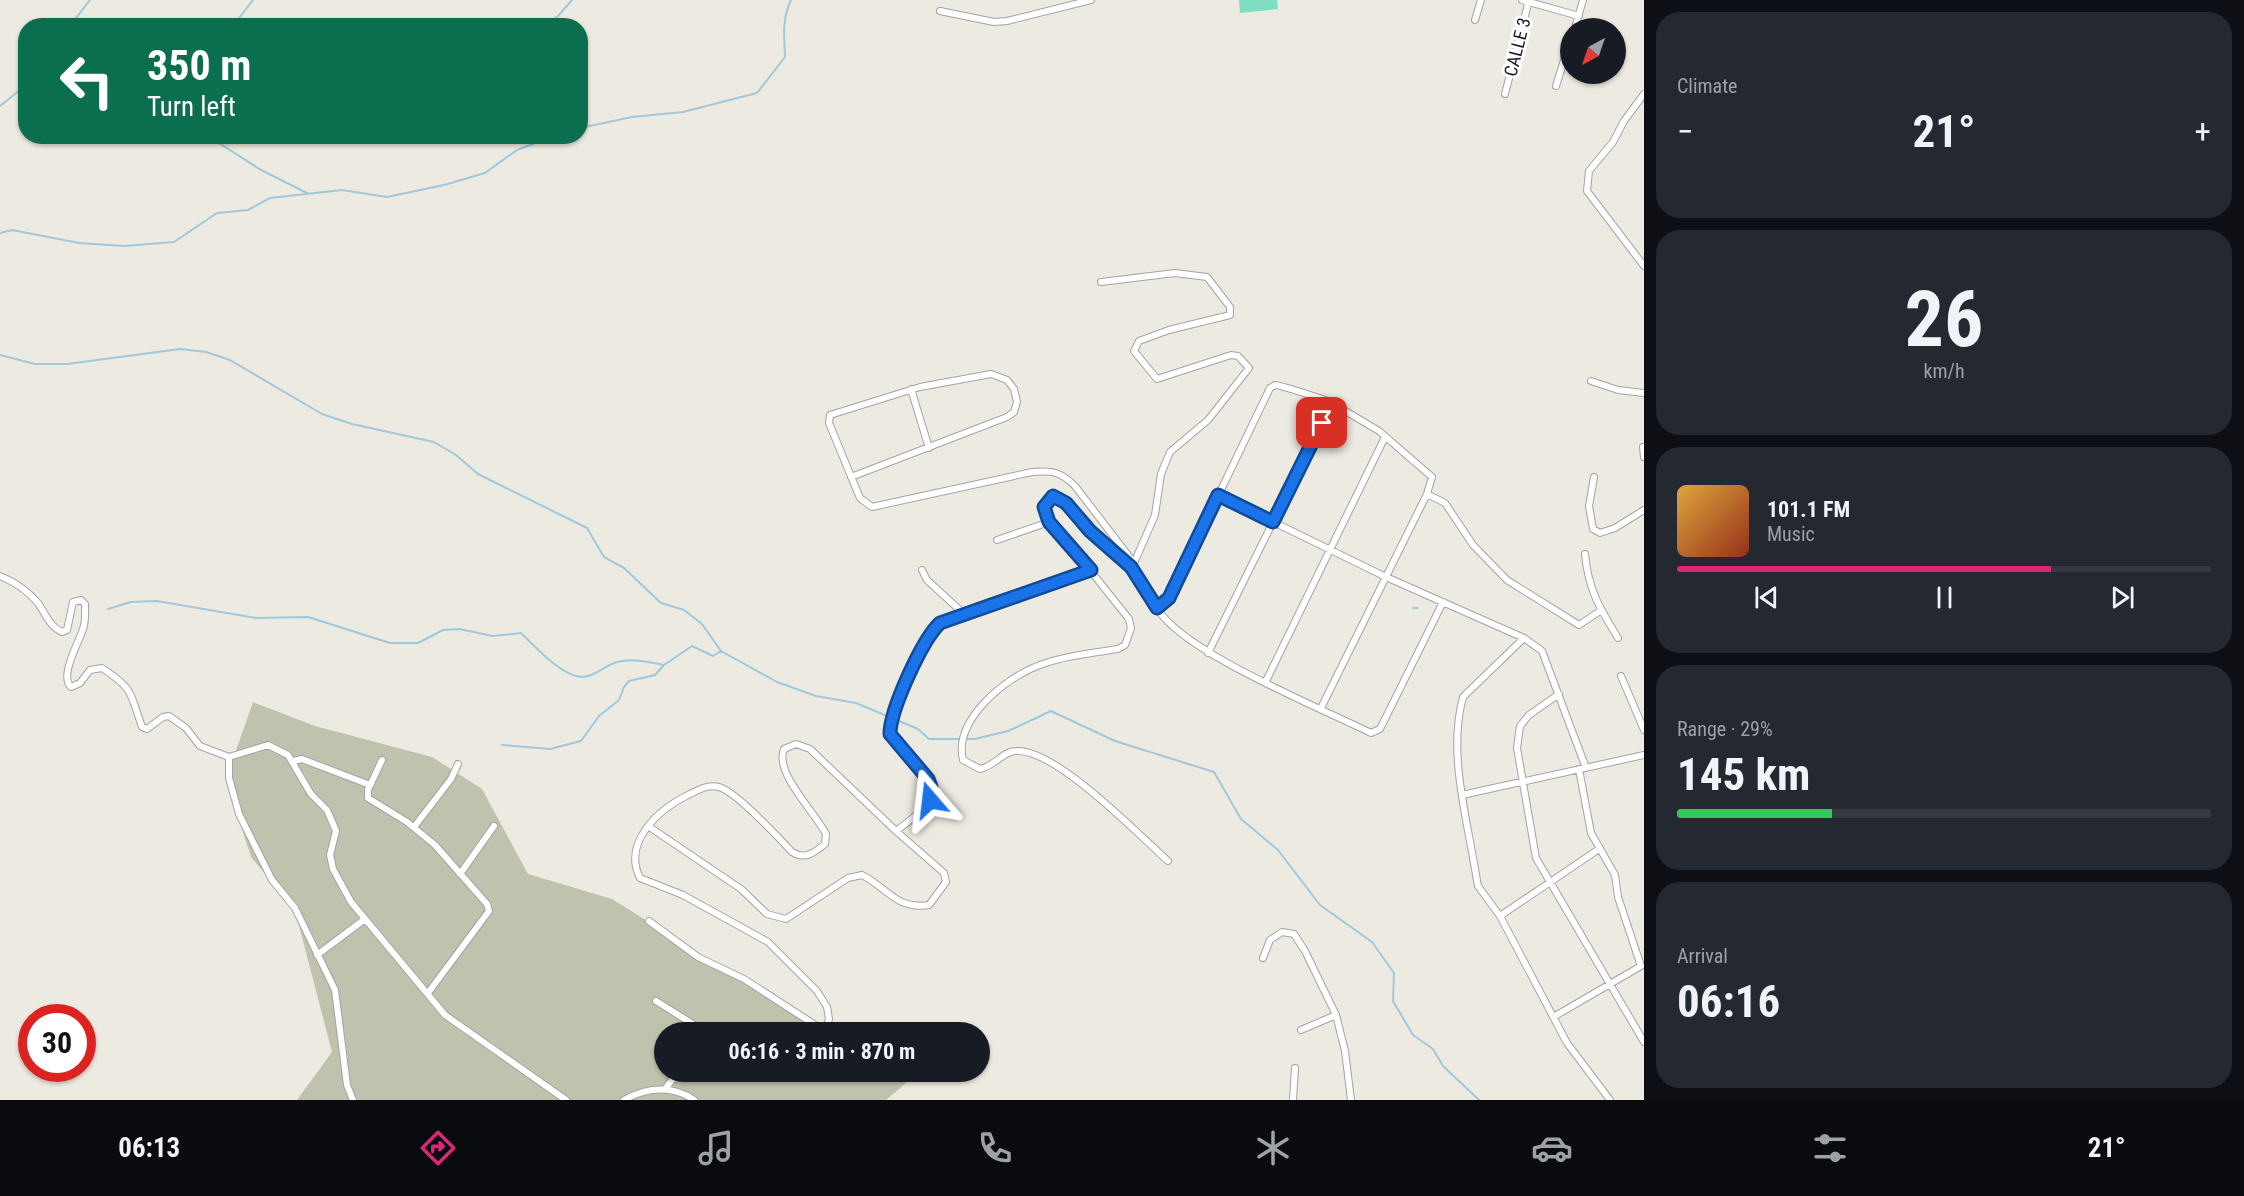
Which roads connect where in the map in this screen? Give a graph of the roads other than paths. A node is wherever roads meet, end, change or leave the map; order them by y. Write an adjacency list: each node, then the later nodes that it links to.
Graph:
1 (1091, 0): 5 (street)
2 (1481, 0): 7 (street)
3 (1583, 0): 6 (street)
4 (1527, 1): 6 (street); 10 (street, CALLE 3)
5 (940, 11)
6 (1579, 16)
7 (1475, 20)
8 (1560, 73): 9 (street)
9 (1556, 86)
10 (1505, 94)
11 (1644, 94): 12 (street)
12 (1644, 266)
13 (1101, 282): 32 (street)
14 (1591, 381): 16 (street)
15 (911, 389): 20 (street); 20 (street); 22 (street)
16 (1644, 393)
17 (1332, 403): 18 (street); 25 (street); 28 (street)
18 (1385, 436): 24 (street); 30 (street)
19 (1643, 447): 21 (street)
20 (929, 448): 22 (street)
21 (1644, 457)
22 (851, 477): 32 (street)
23 (1594, 477): 26 (street)
24 (1427, 494): 36 (street); 39 (street)
25 (1218, 495): 28 (street); 38 (street)
26 (1644, 510)
27 (1049, 522): 29 (street); 32 (street); 34 (street)
28 (1273, 522): 30 (street); 43 (street)
29 (997, 540)
30 (1330, 549): 36 (street); 45 (street)
31 (1585, 554): 39 (street)
32 (1132, 565): 38 (street)
33 (922, 570): 40 (street)
34 (1091, 570): 40 (street); 63 (street)
35 (0, 576): 50 (street)
36 (1386, 577): 37 (street); 47 (street)
37 (1443, 602): 41 (street); 47 (street)
38 (1157, 608): 43 (street)
39 (1600, 611): 42 (street)
40 (963, 613): 61 (street)
41 (1524, 638): 46 (street); 57 (street)
42 (1618, 638)
43 (1208, 653): 45 (street)
44 (1621, 676): 48 (street)
45 (1266, 681): 47 (street)
46 (1558, 694): 54 (street); 55 (street)
47 (1321, 708)
48 (1644, 730)
49 (1644, 755): 54 (street)
50 (229, 757): 52 (street); 69 (street)
51 (382, 760): 56 (street)
52 (293, 761): 56 (street); 67 (street)
53 (458, 764): 60 (street)
54 (1583, 768): 55 (street); 62 (street)
55 (1523, 782): 57 (street); 65 (street)
56 (370, 785): 60 (street)
57 (1462, 795): 66 (street)
58 (494, 826): 64 (street)
59 (648, 826): 61 (street); 61 (street); 78 (street)
60 (414, 827): 64 (street)
61 (896, 831)
62 (1599, 849): 65 (street); 71 (street)
63 (1168, 861)
64 (460, 874): 72 (street)
65 (1550, 884): 66 (street); 71 (street)
66 (1500, 916): 75 (street)
67 (365, 919): 69 (street); 72 (street)
68 (649, 921): 77 (street)
69 (317, 954): 84 (street)
70 (1263, 958): 74 (street)
71 (1609, 986): 75 (street); 80 (street)
72 (428, 993): 85 (street)
73 (656, 1001): 76 (street)
74 (1336, 1015): 79 (street); 89 (street)
75 (1555, 1016): 90 (street)
76 (690, 1022)
77 (810, 1022)
78 (828, 1022)
79 (1301, 1030)
80 (1644, 1042)
81 (1295, 1068): 88 (street)
82 (670, 1082): 83 (street)
83 (665, 1089): 86 (street); 87 (street)
84 (353, 1100)
85 (567, 1100)
86 (624, 1100)
87 (694, 1100)
88 (1293, 1100)
89 (1351, 1100)
90 (1610, 1100)

